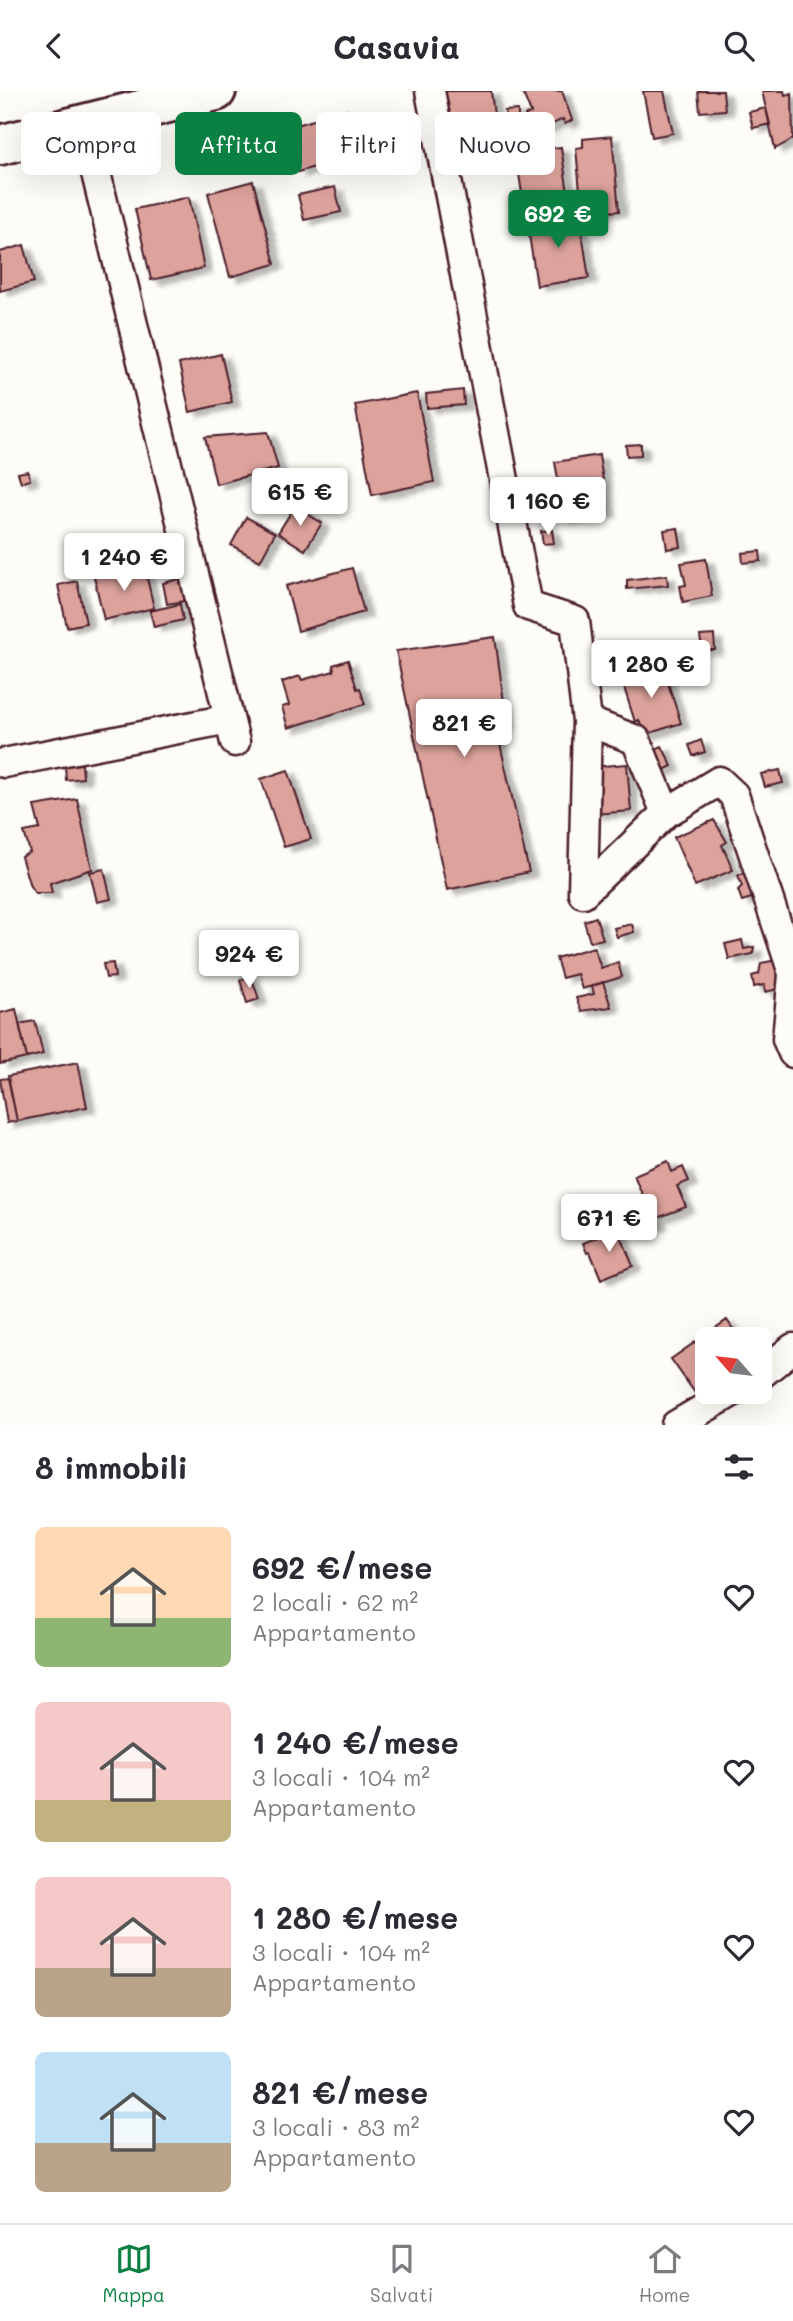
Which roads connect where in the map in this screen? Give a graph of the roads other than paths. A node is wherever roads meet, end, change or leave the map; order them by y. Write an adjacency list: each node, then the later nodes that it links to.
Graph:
1 (216, 91): 3 (street)
2 (430, 91): 7 (street)
3 (132, 112)
4 (21, 140): 5 (street)
5 (0, 145)
6 (96, 175): 8 (street)
7 (587, 721): 9 (street); 9 (street)
8 (4, 763)
9 (666, 813): 10 (street)
10 (793, 974): 11 (street)
11 (793, 1053)
12 (793, 1348): 13 (street)
13 (772, 1365)
14 (712, 1404): 15 (street)
15 (676, 1425)

